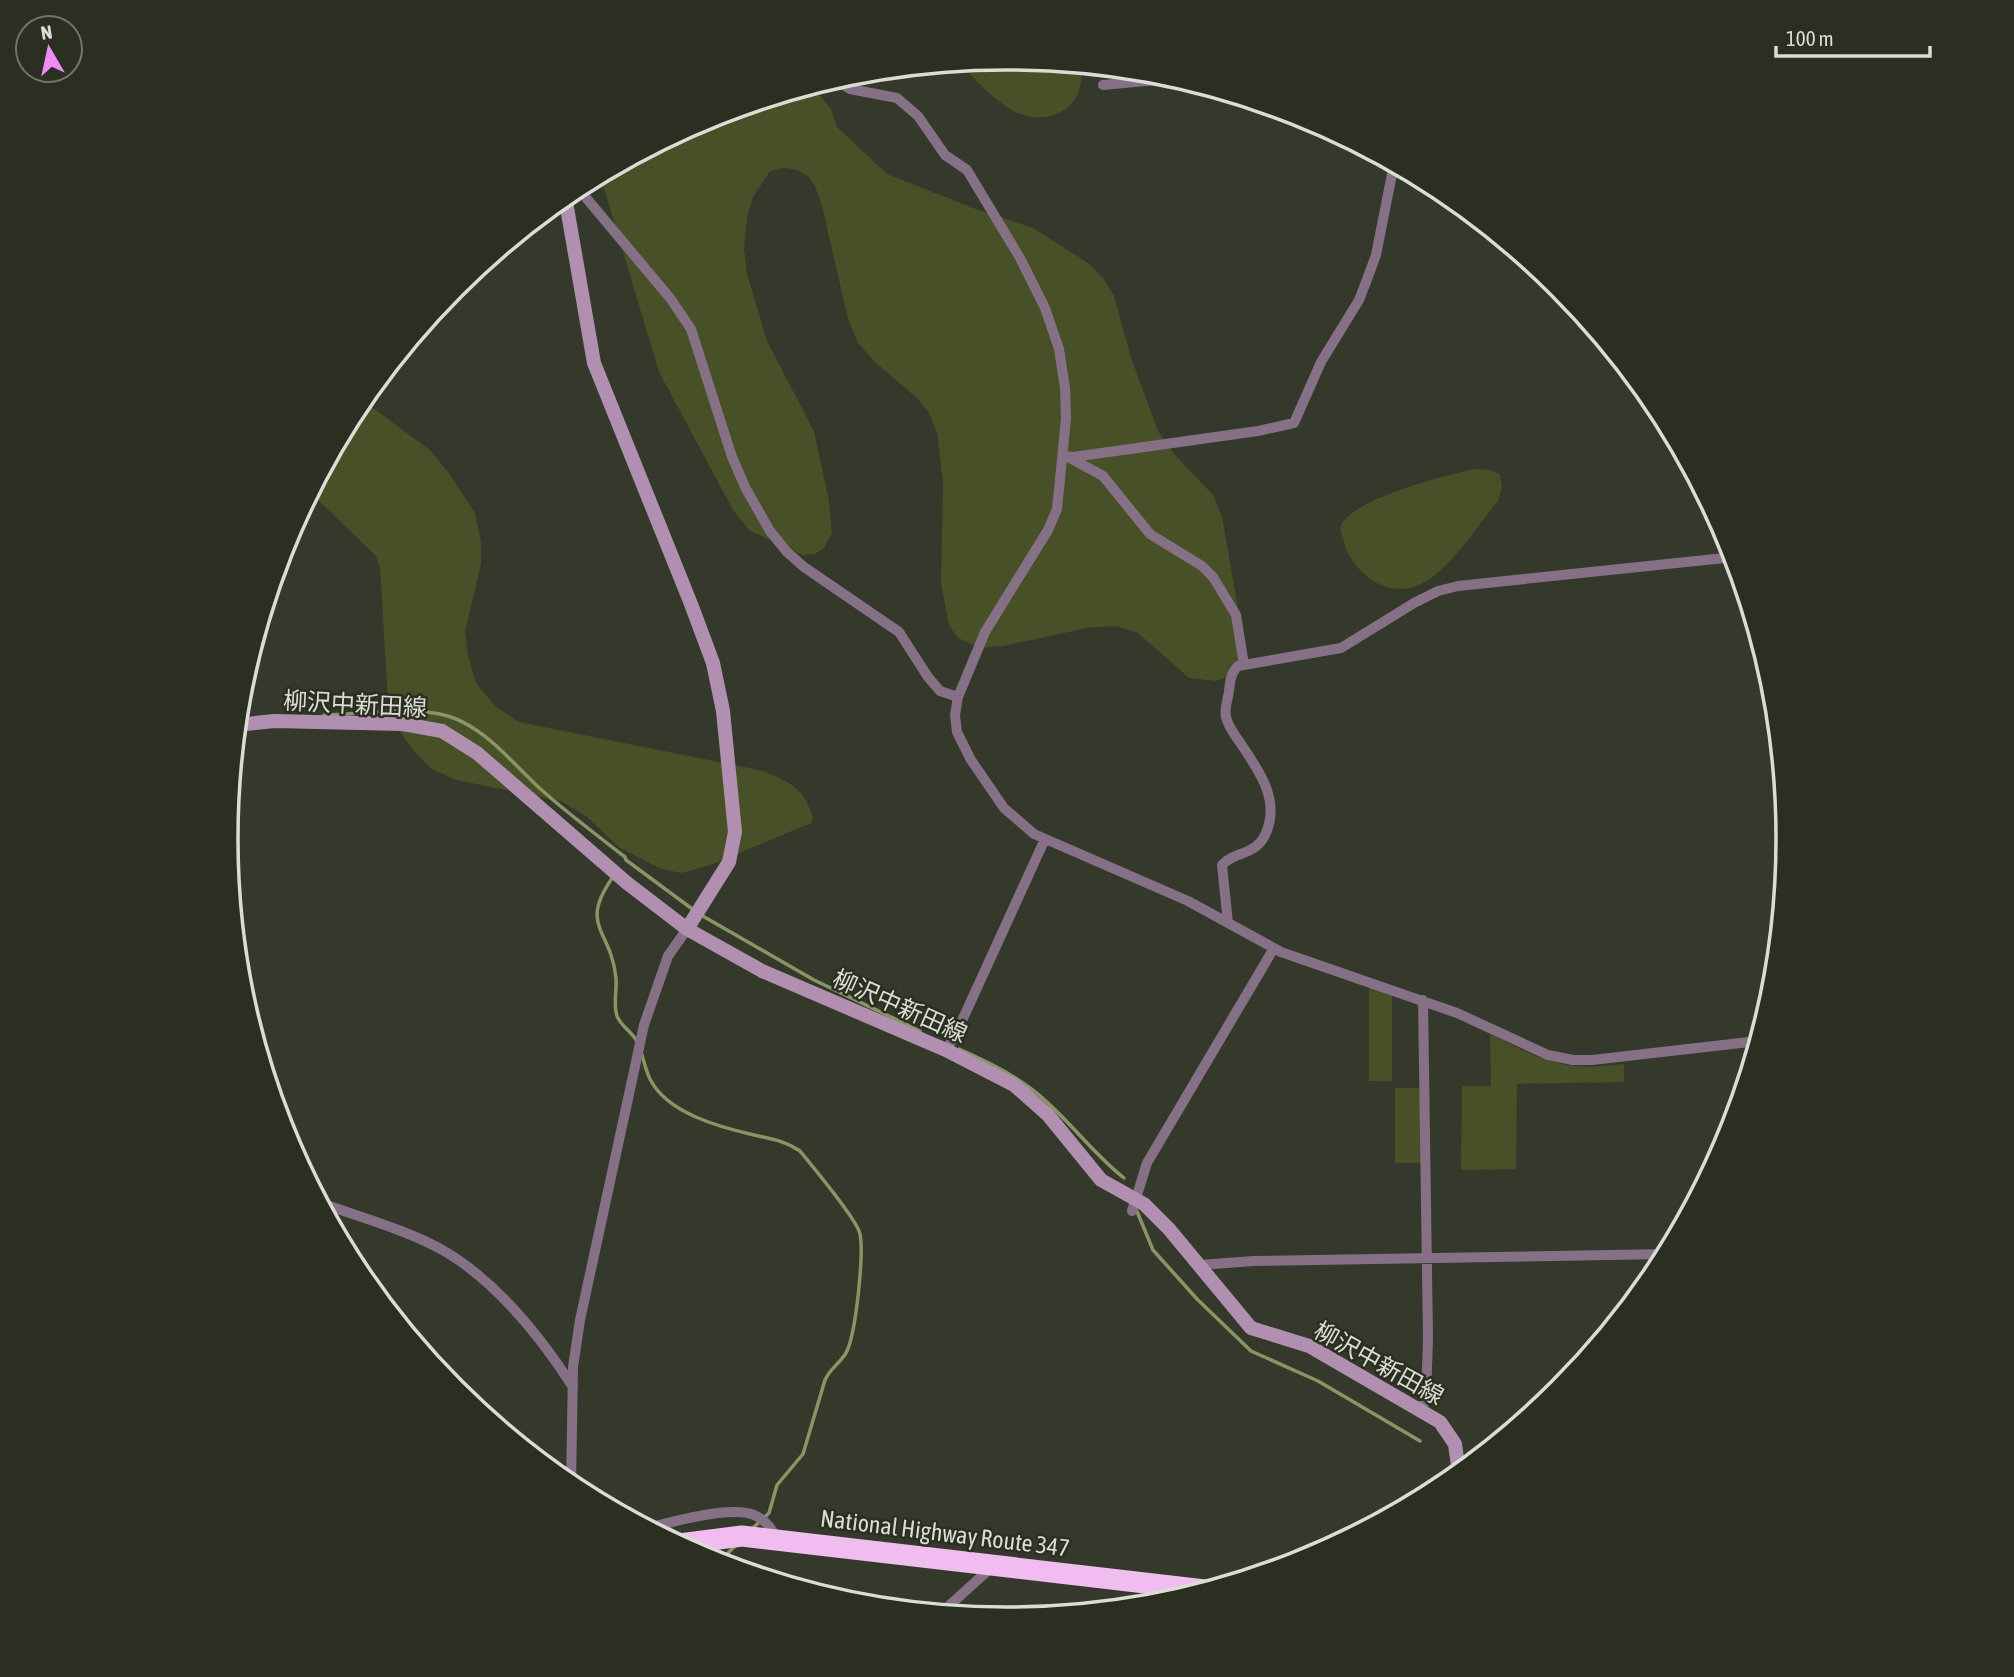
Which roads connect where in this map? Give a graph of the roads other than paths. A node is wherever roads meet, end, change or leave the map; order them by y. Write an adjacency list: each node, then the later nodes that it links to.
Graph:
1 (1137, 82): 2 (street)
2 (1103, 85)
3 (847, 87): 7 (street)
4 (1392, 174): 7 (street)
5 (585, 197): 10 (street)
6 (567, 209): 13 (main road)
7 (1063, 456): 9 (street); 10 (street)
8 (1722, 558): 9 (street)
9 (1244, 665): 14 (street)
10 (958, 697): 12 (street)
11 (247, 724): 13 (main road, 柳沢中新田線)
12 (1045, 839): 14 (street); 18 (street)
13 (690, 923): 18 (main road, 柳沢中新田線); 24 (street)
14 (1228, 923): 15 (street)
15 (1274, 948): 16 (street); 19 (street)
16 (1423, 1000): 17 (street); 22 (street)
17 (1748, 1042)
18 (946, 1050): 19 (main road, 柳沢中新田線)
19 (1135, 1206): 23 (main road, 柳沢中新田線)
20 (333, 1207): 24 (street)
21 (1653, 1254): 22 (street)
22 (1427, 1259): 23 (street); 25 (street)
23 (1199, 1265): 25 (main road, 柳沢中新田線)
24 (573, 1387): 27 (street)
25 (1421, 1411): 26 (main road, 柳沢中新田線)
26 (1457, 1461)
27 (571, 1471)
28 (661, 1525): 29 (street)
29 (774, 1532): 30 (highway, National Highway Route 347); 31 (highway, National Highway Route 347)
30 (697, 1542)
31 (995, 1564): 32 (highway, National Highway Route 347); 33 (street)
32 (1180, 1587)
33 (951, 1604)

